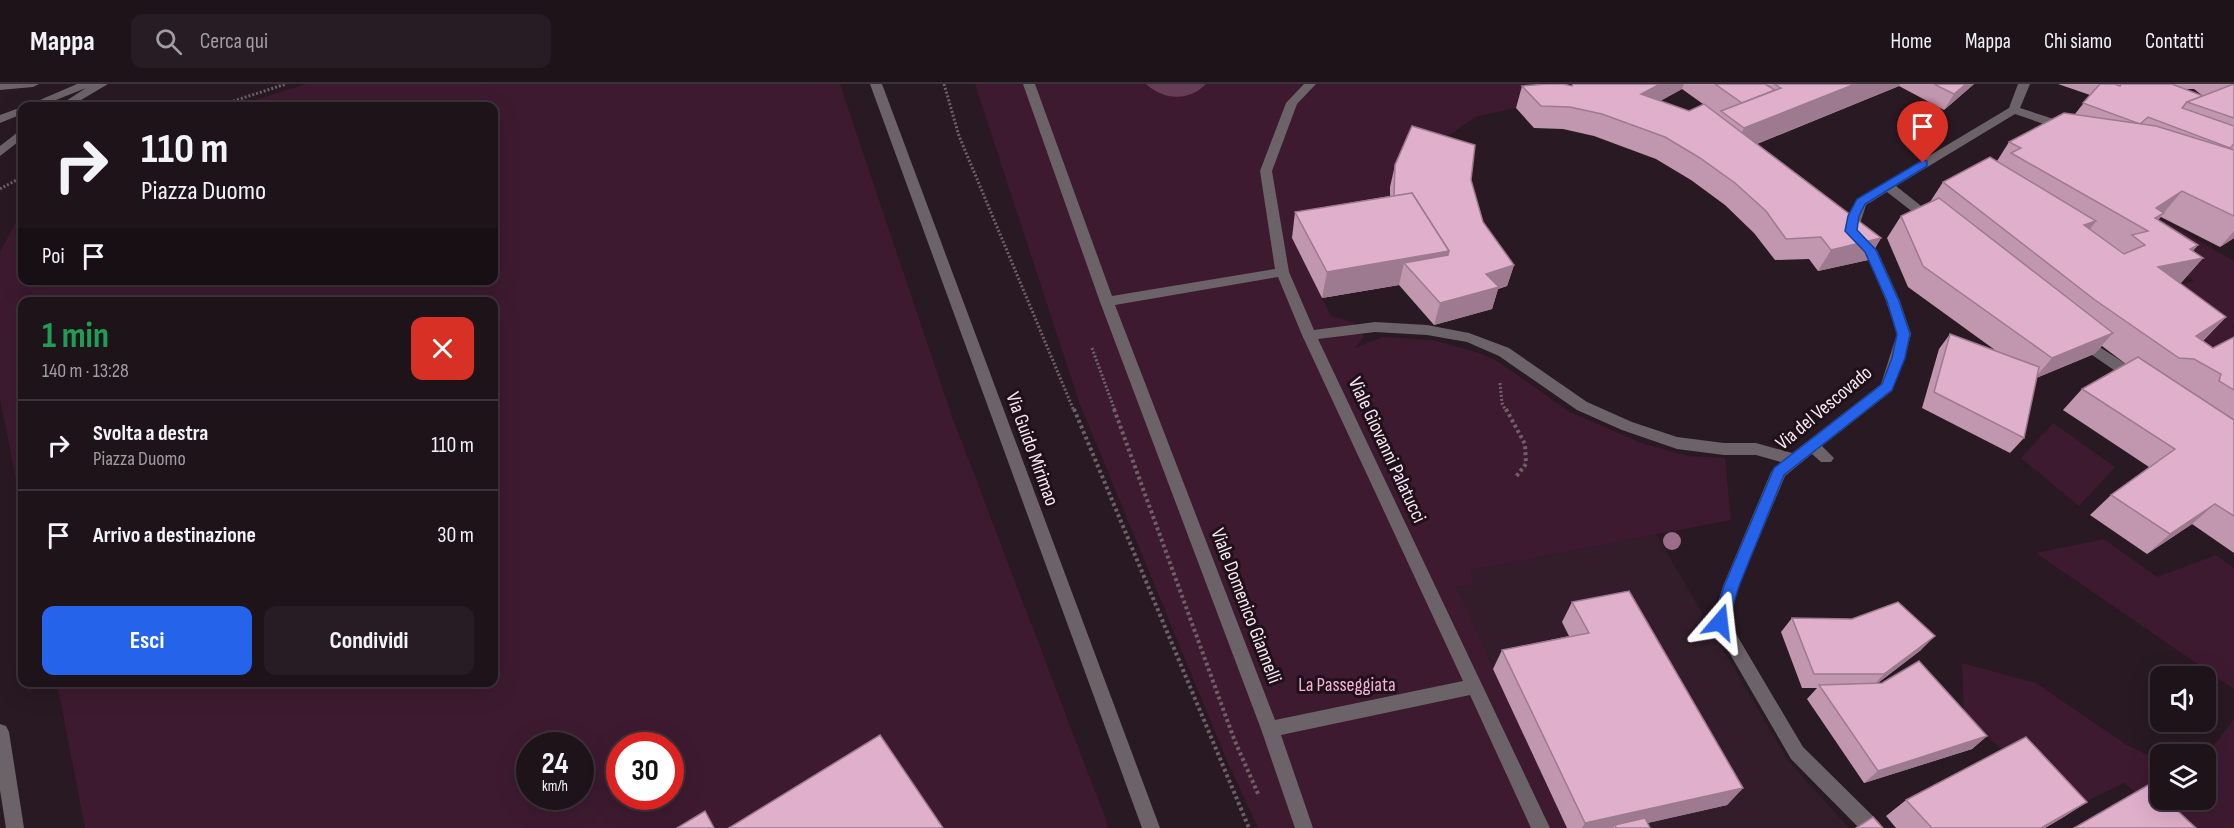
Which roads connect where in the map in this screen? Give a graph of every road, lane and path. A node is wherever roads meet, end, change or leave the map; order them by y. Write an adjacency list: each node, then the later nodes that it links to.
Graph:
1 (33, 84): 10 (street)
2 (87, 84): 11 (street)
3 (102, 84): 12 (street)
4 (286, 84): 13 (path)
5 (876, 84): 38 (street, Via Guido Mirimao)
6 (944, 84): 39 (path)
7 (1029, 84): 25 (street, Viale Domenico Giannelli)
8 (1310, 84): 24 (street, Viale Giovanni Palatucci)
9 (2024, 84): 14 (street)
10 (0, 87)
11 (42, 102)
12 (71, 102)
13 (230, 102)
14 (2014, 110): 17 (street); 21 (street)
15 (18, 112): 16 (street)
16 (0, 119)
17 (2080, 131)
18 (18, 136): 19 (street)
19 (0, 152)
20 (18, 179): 22 (path)
21 (1887, 184): 23 (street); 30 (street, Via del Vescovado)
22 (0, 189)
23 (1943, 230)
24 (1282, 272): 25 (street); 27 (street, Viale Giovanni Palatucci)
25 (1107, 302): 35 (street, Viale Domenico Giannelli)
26 (2067, 329): 29 (street)
27 (1309, 335): 28 (street); 34 (street, Viale Giovanni Palatucci)
28 (1504, 352): 32 (street); 33 (path)
29 (2150, 388)
30 (1813, 447): 31 (street); 32 (street, Via del Vescovado)
31 (1826, 458)
32 (1795, 460): 42 (street, Via del Vescovado)
33 (1515, 478)
34 (1476, 686): 35 (street); 41 (street, Viale Giovanni Palatucci)
35 (1270, 729): 40 (street, Viale Domenico Giannelli)
36 (0, 732): 37 (street)
37 (15, 828)
38 (1150, 828)
39 (1249, 828)
40 (1304, 828)
41 (1541, 828)
42 (1872, 828)

